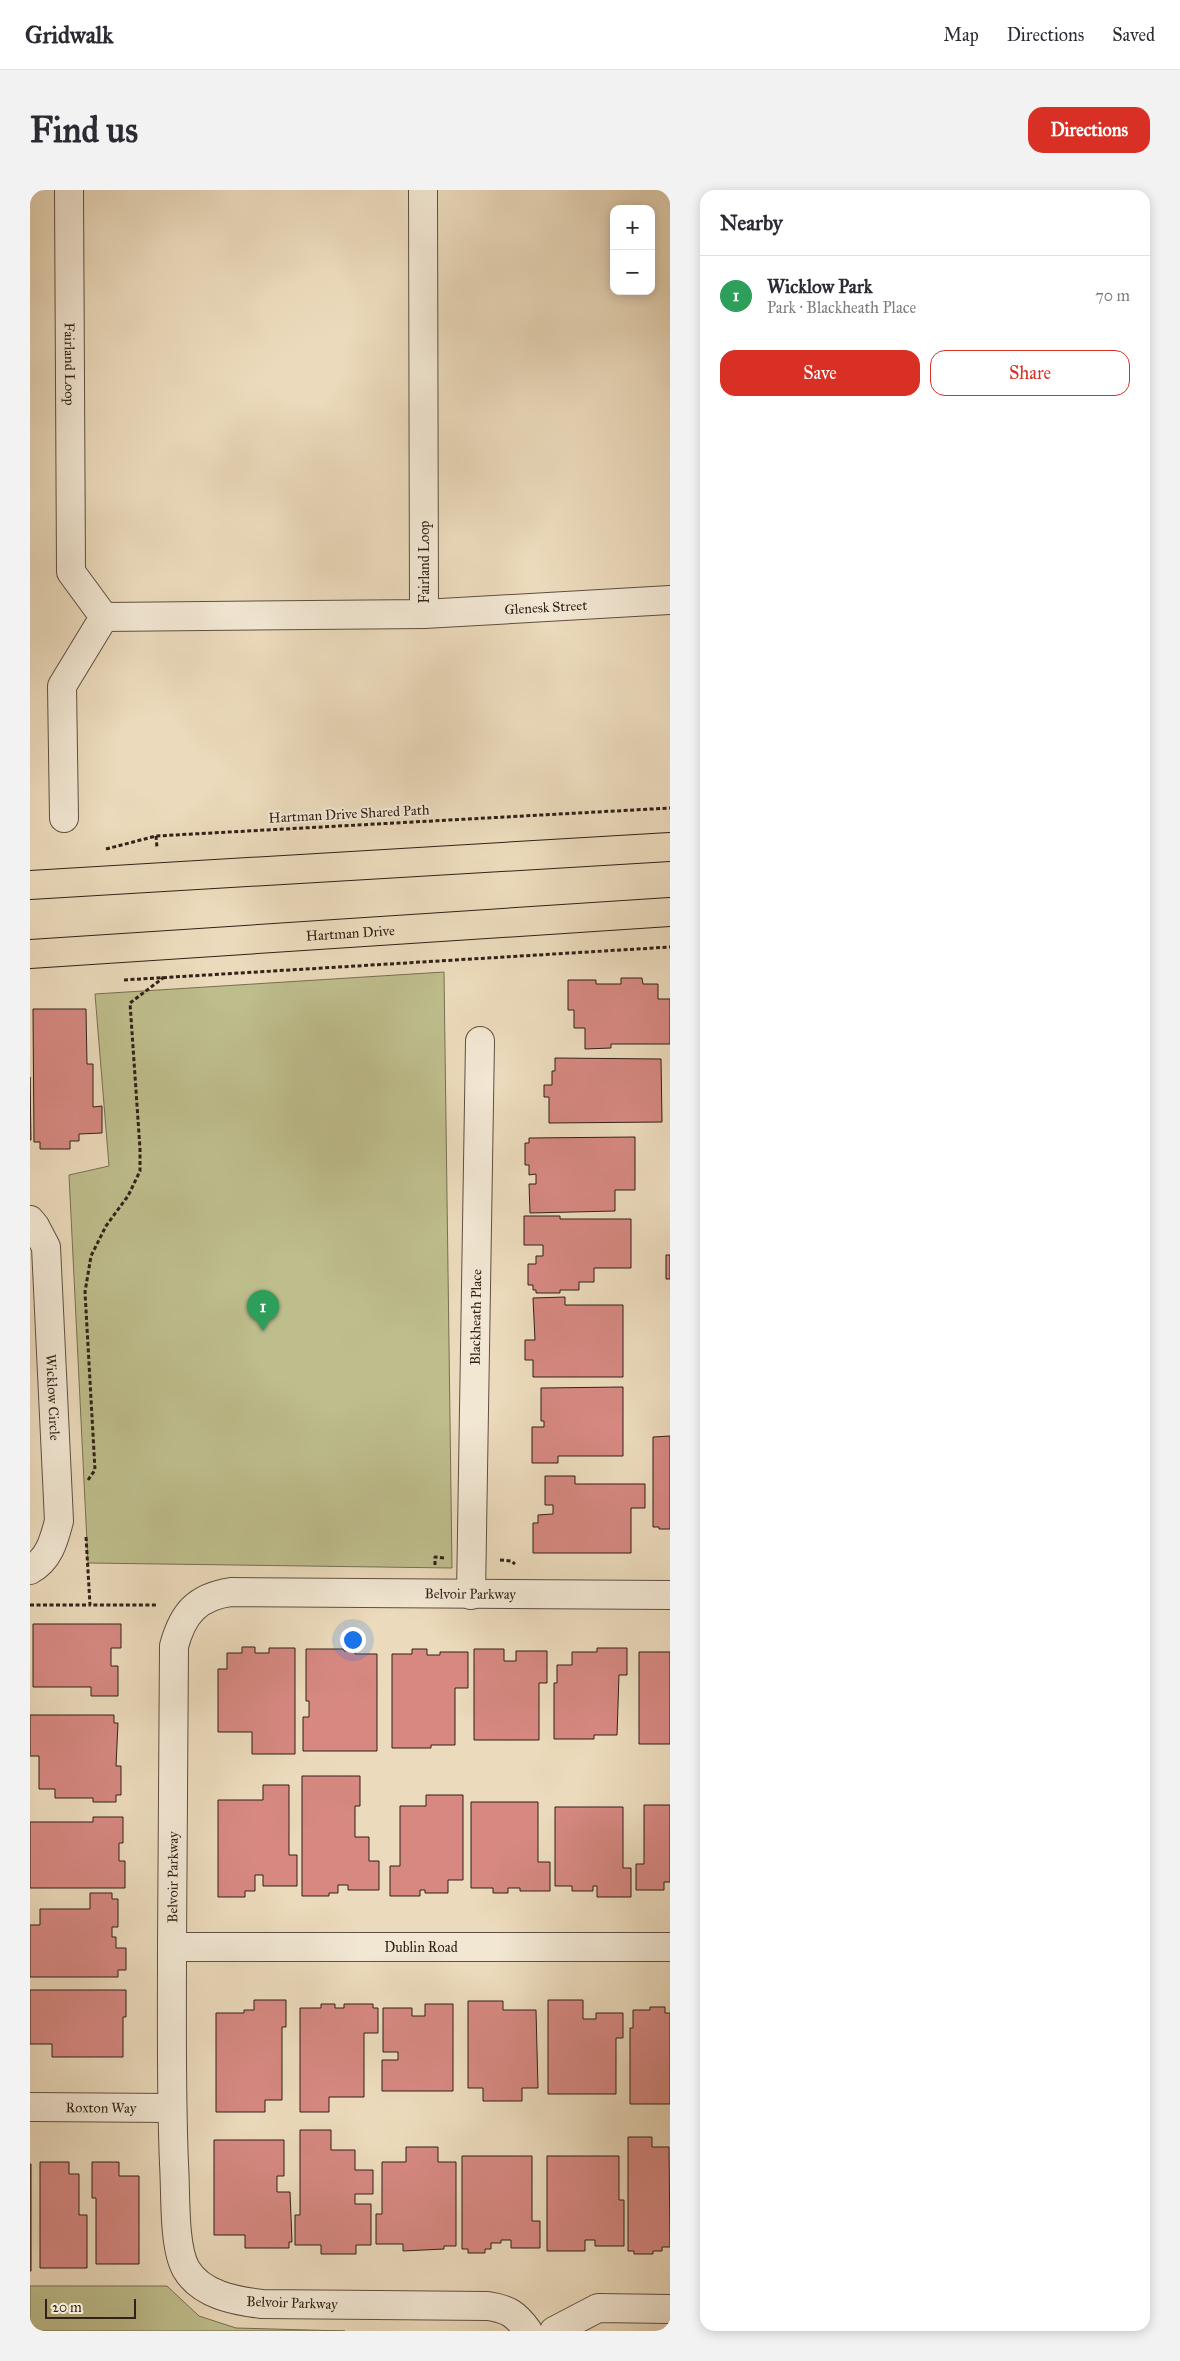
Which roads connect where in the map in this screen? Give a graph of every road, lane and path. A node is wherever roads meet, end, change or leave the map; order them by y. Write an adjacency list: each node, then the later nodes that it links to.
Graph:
1 (69, 190): 5 (street, Fairland Loop)
2 (423, 190): 4 (street, Fairland Loop)
3 (670, 600): 4 (street, Glenesk Street)
4 (424, 614): 5 (street, Fairland Loop)
5 (104, 616): 7 (street)
6 (670, 808): 8 (path, Hartman Drive Shared Path)
7 (64, 818)
8 (156, 836): 10 (path, Hartman Drive Shared Path); 11 (path)
9 (670, 847): 11 (main road)
10 (97, 849)
11 (158, 877): 12 (main road)
12 (30, 885)
13 (670, 912): 14 (main road, Hartman Drive)
14 (161, 945): 16 (main road, Hartman Drive); 17 (path)
15 (670, 947): 17 (path)
16 (30, 954)
17 (163, 978): 18 (path); 21 (path)
18 (116, 980)
19 (480, 1041): 24 (street, Blackheath Place)
20 (30, 1220): 23 (street, Wicklow Circle)
21 (84, 1486)
22 (86, 1535): 26 (path)
23 (30, 1570)
24 (471, 1595): 25 (street, Belvoir Parkway); 28 (street, Belvoir Parkway)
25 (670, 1595)
26 (90, 1604): 27 (path); 28 (path)
27 (30, 1605)
28 (185, 1618): 29 (street, Belvoir Parkway)
29 (172, 1947): 30 (street, Dublin Road); 32 (street, Belvoir Parkway)
30 (670, 1947)
31 (30, 2107): 32 (street, Roxton Way)
32 (172, 2108): 34 (street, Belvoir Parkway)
33 (670, 2309): 35 (street)
34 (528, 2331)
35 (554, 2331)

